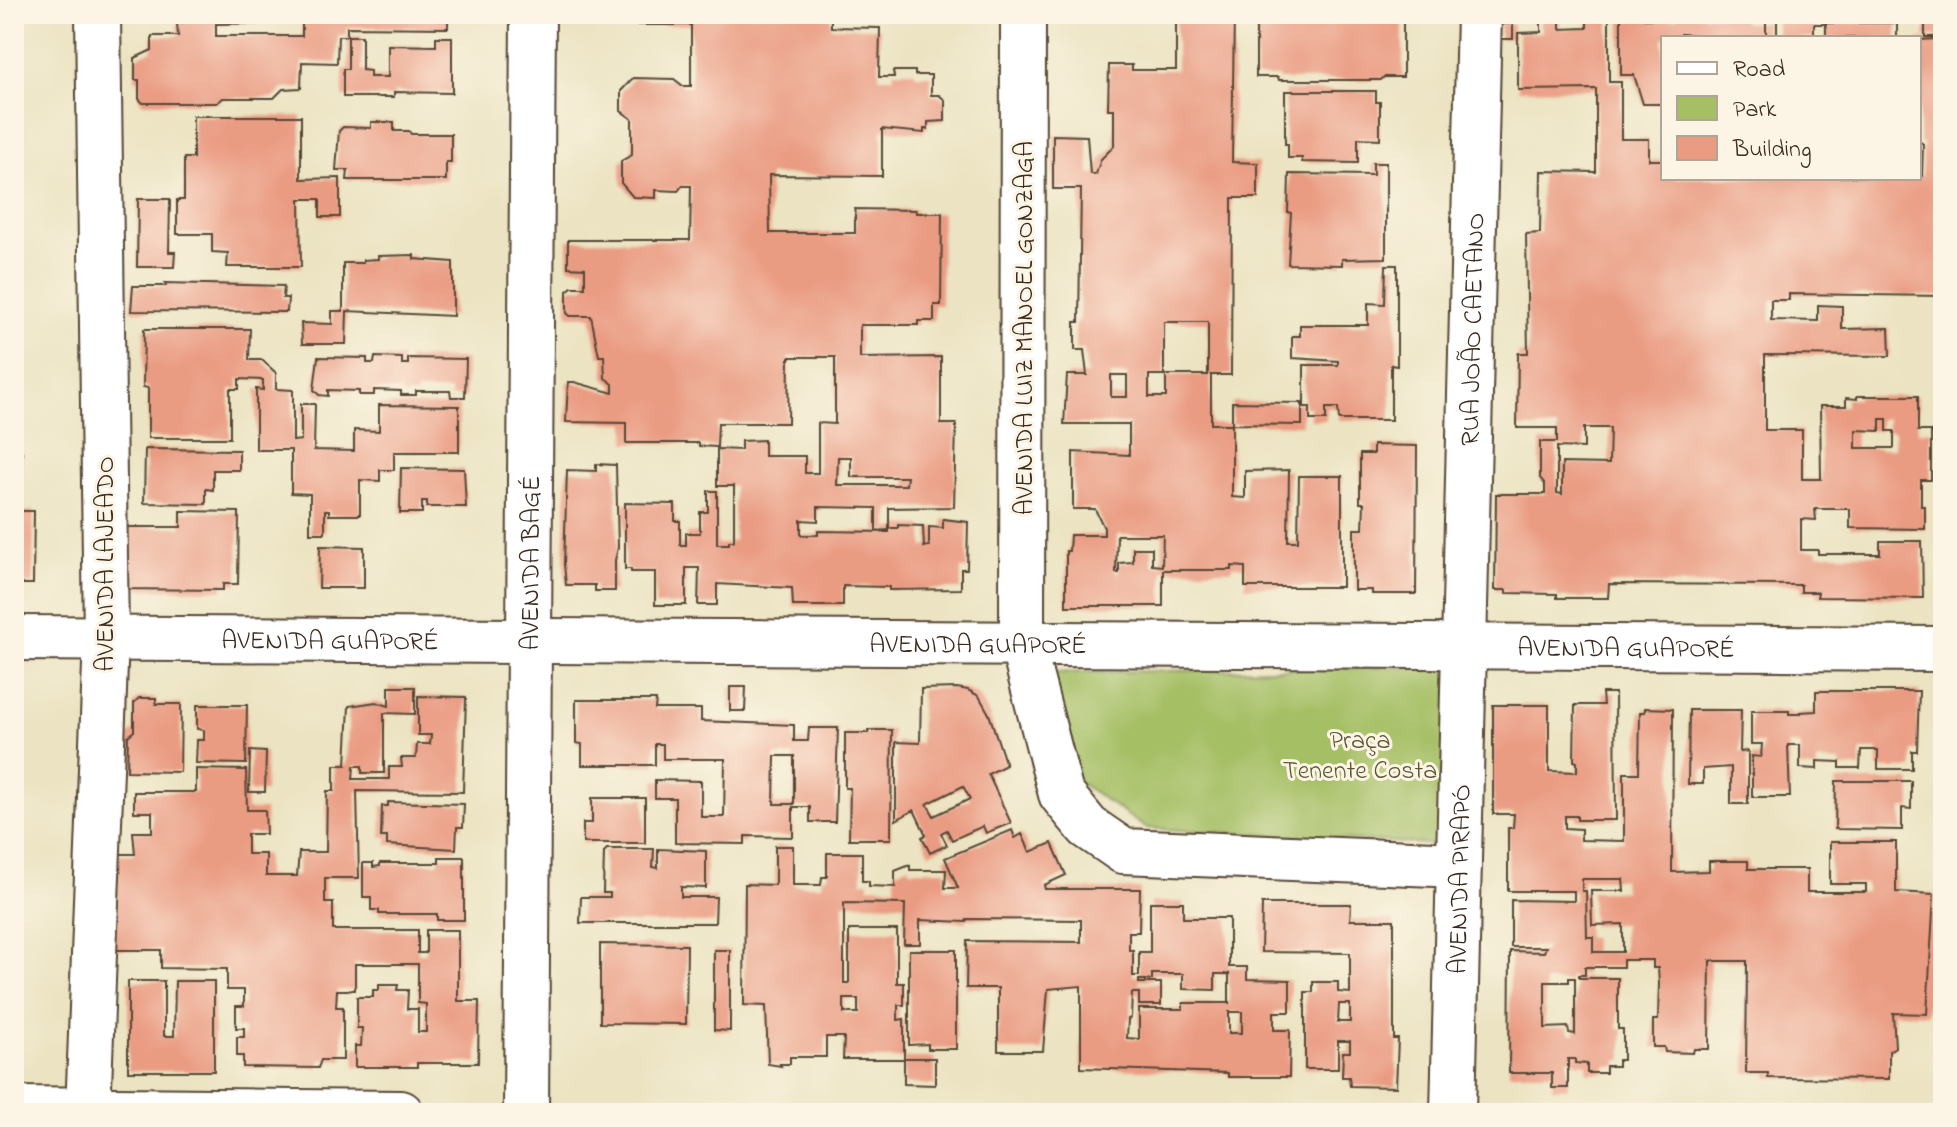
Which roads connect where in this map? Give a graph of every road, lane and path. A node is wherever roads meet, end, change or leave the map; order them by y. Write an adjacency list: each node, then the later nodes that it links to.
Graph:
1 (98, 14): 6 (street, AVENIDA LAJEADO)
2 (533, 14): 7 (street, AVENIDA BAGÉ)
3 (1023, 14): 8 (street, AVENIDA LUIZ MANOEL GONZAGA)
4 (1479, 14): 9 (street, RUA JOÃO CAETANO)
5 (14, 638): 6 (street, AVENIDA GUAPORÉ)
6 (106, 638): 7 (street, AVENIDA GUAPORÉ); 13 (street, AVENIDA LAJEADO)
7 (530, 640): 8 (street, AVENIDA GUAPORÉ); 15 (street, AVENIDA BAGÉ)
8 (1022, 643): 9 (street, AVENIDA GUAPORÉ); 11 (street, AVENIDA LUIZ MANOEL GONZAGA)
9 (1463, 645): 10 (street, AVENIDA GUAPORÉ); 11 (street, AVENIDA PIRAPÓ)
10 (1943, 649)
11 (1459, 865): 16 (street, AVENIDA PIRAPÓ)
12 (14, 1109): 13 (street)
13 (88, 1111): 14 (street)
14 (401, 1113)
15 (526, 1113)
16 (1453, 1113)

